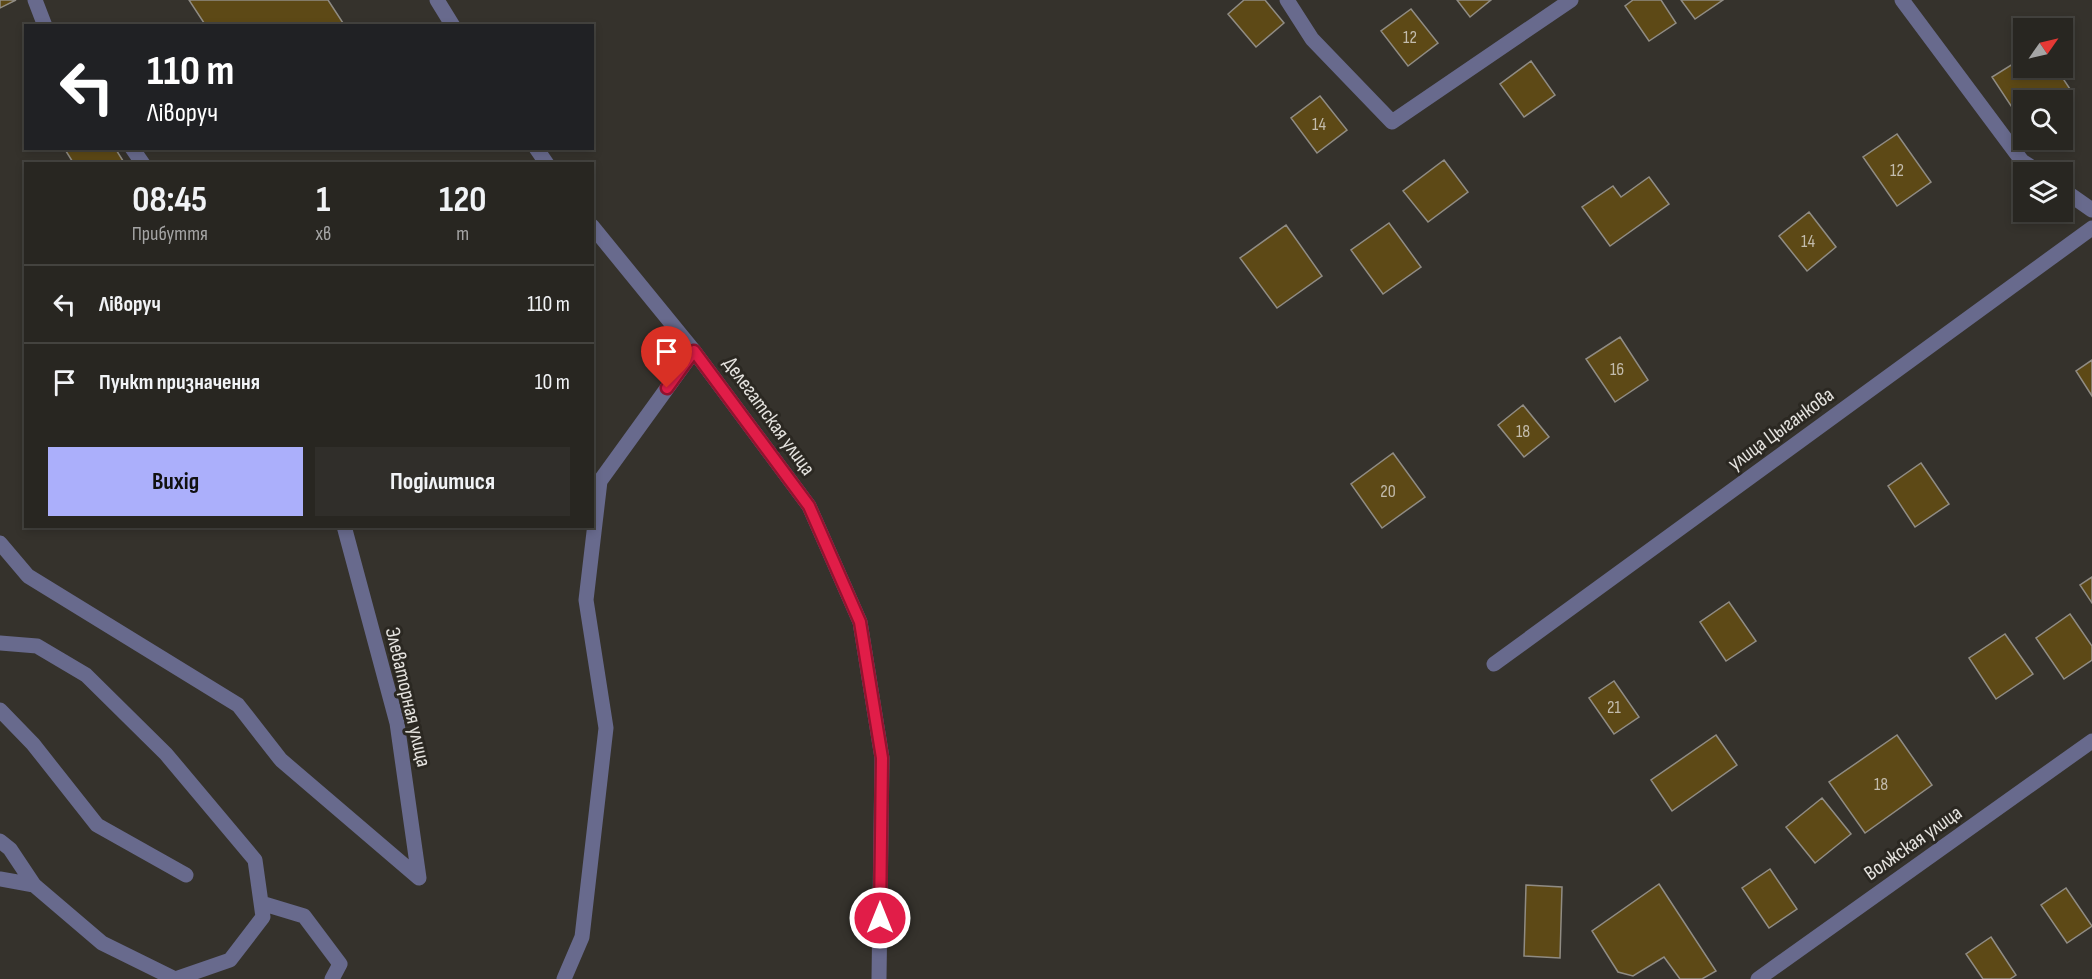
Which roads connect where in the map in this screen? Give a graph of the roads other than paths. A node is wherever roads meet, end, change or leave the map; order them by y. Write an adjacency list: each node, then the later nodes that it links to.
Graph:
1 (35, 0): 6 (street)
2 (437, 0): 7 (street)
3 (1287, 0): 4 (street)
4 (1571, 0)
5 (1902, 0): 8 (street)
6 (44, 24)
7 (452, 24)
8 (2024, 162)
9 (2073, 197): 10 (street)
10 (2092, 210)
11 (594, 228): 13 (street, Делегатская улица)
12 (2092, 228): 17 (street, улица Цыганкова)
13 (694, 351): 26 (street); 27 (street, Делегатская улица)
14 (345, 528): 15 (street, Элеваторная улица)
15 (0, 543)
16 (0, 643): 24 (street)
17 (1494, 664)
18 (0, 710): 21 (street)
19 (2092, 741): 28 (street, Волжская улица)
20 (0, 840): 23 (street)
21 (186, 875)
22 (0, 879): 23 (street)
23 (34, 885): 24 (street)
24 (261, 903): 25 (street)
25 (332, 979)
26 (564, 979)
27 (879, 979)
28 (1758, 979)

